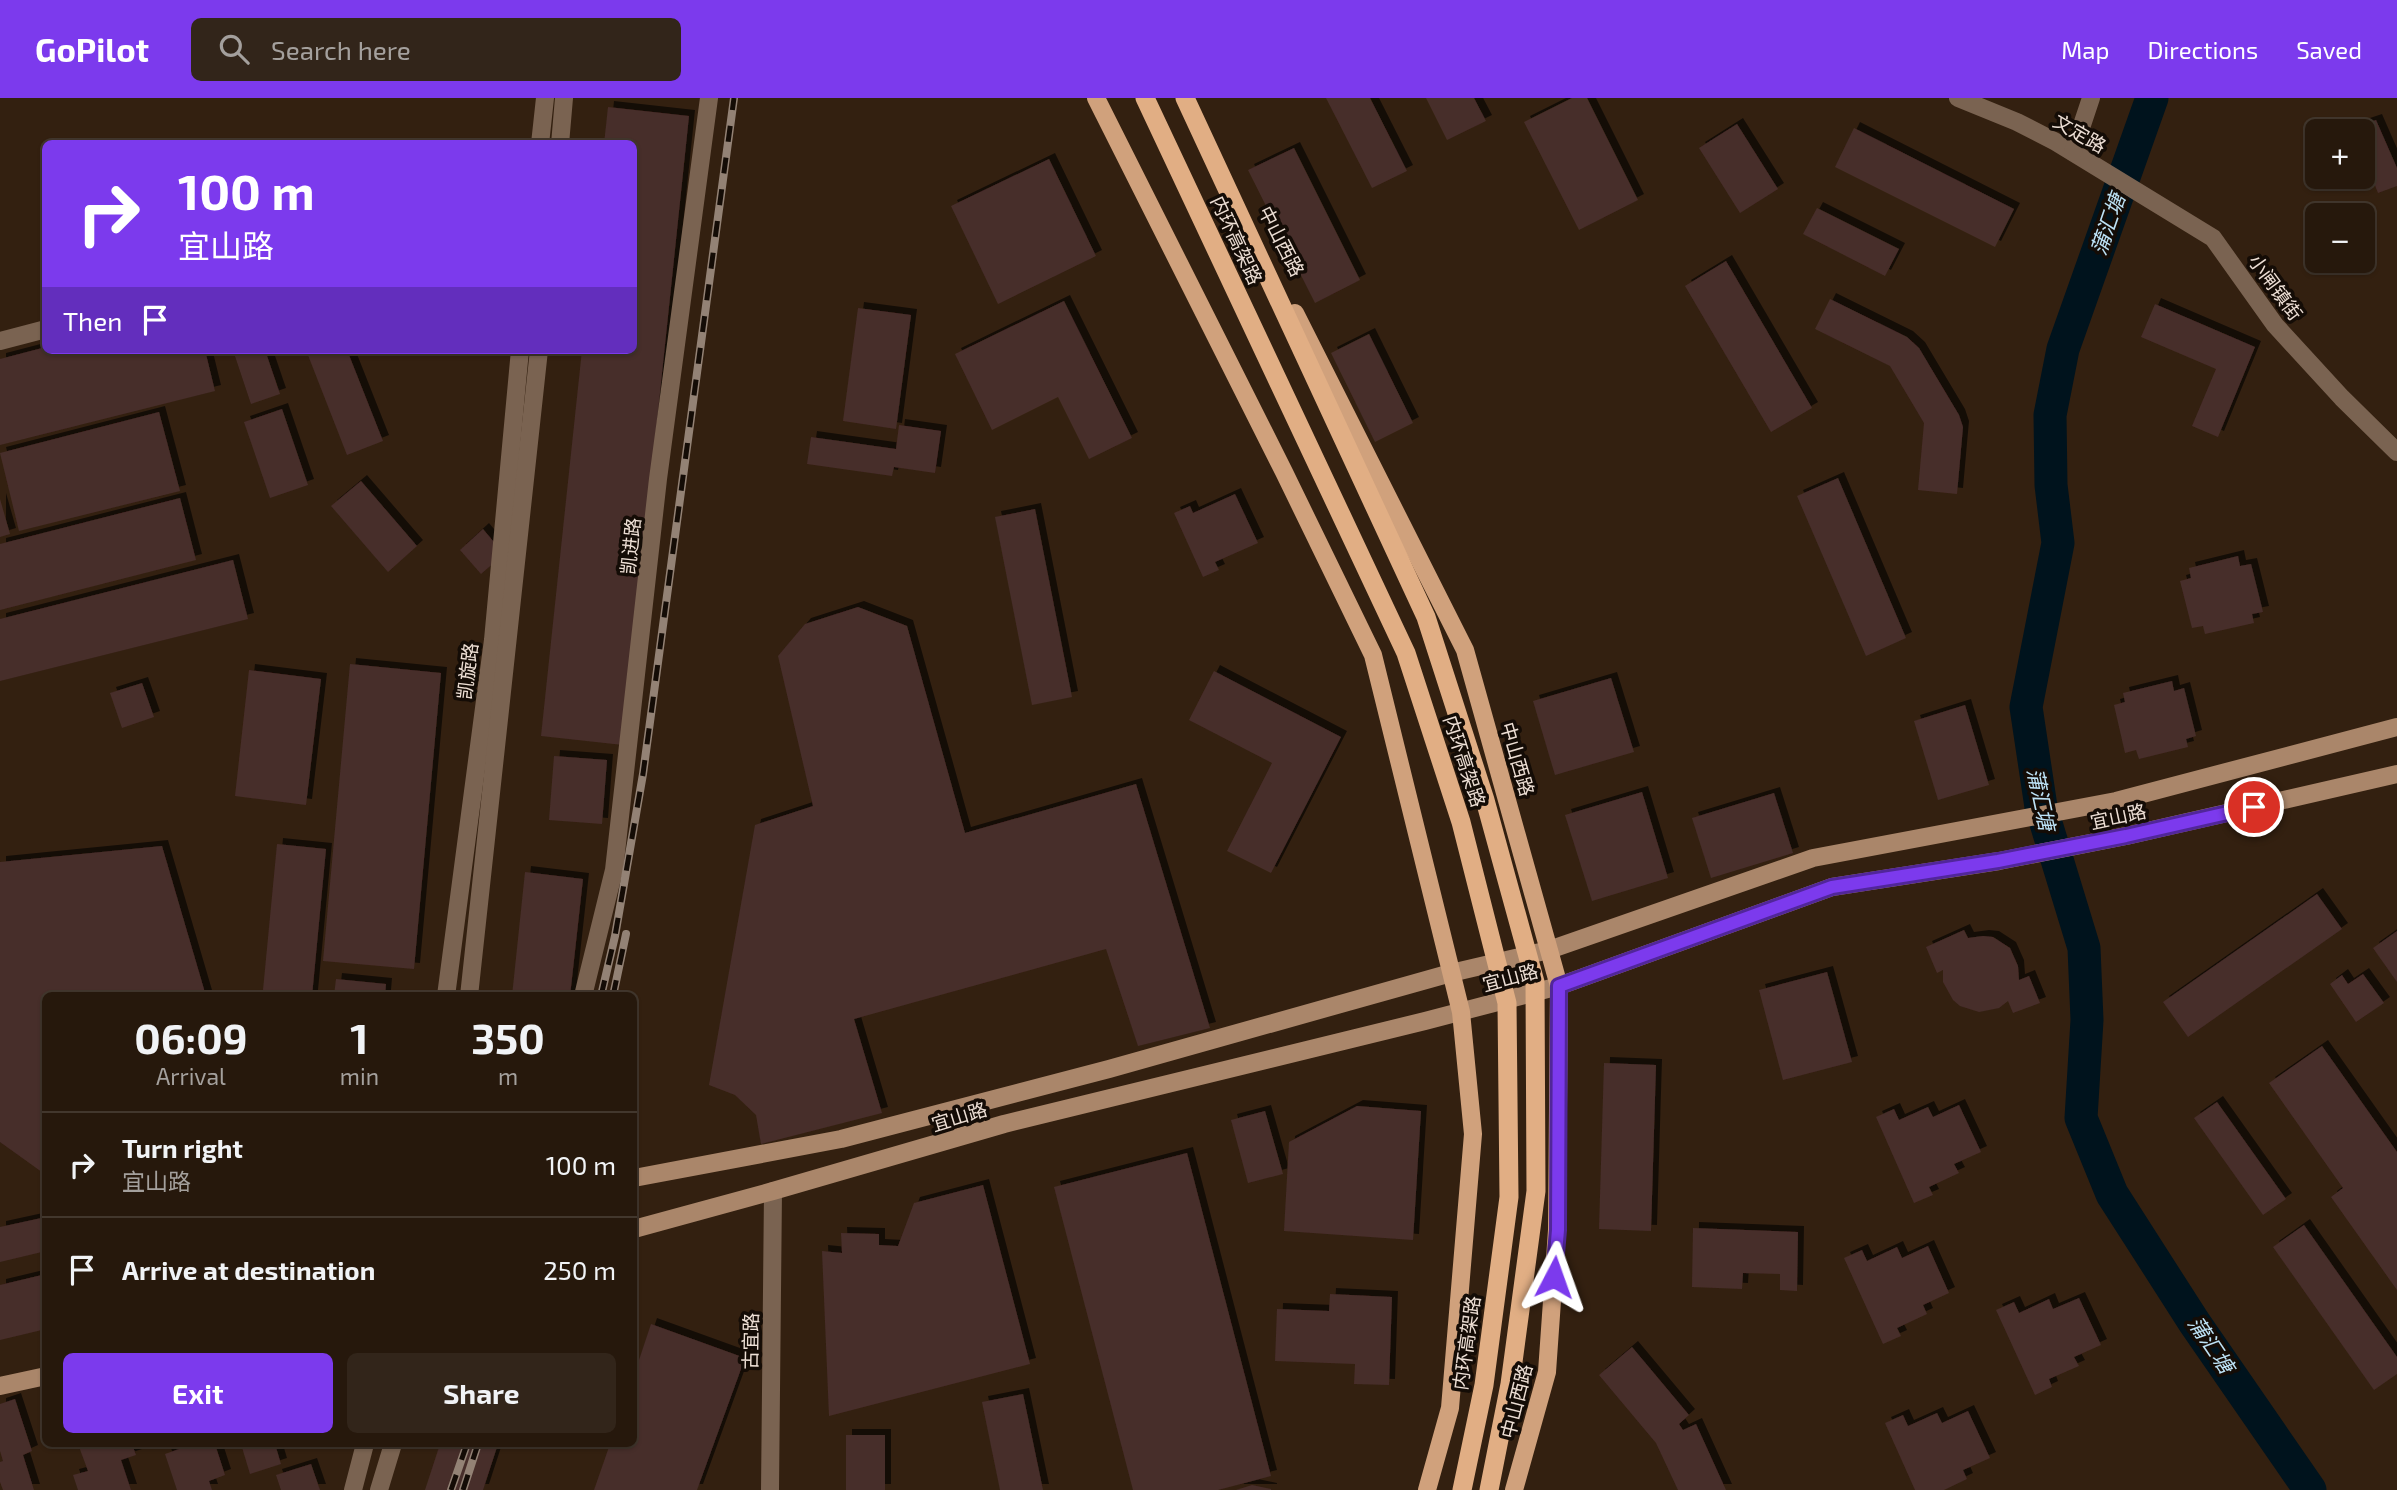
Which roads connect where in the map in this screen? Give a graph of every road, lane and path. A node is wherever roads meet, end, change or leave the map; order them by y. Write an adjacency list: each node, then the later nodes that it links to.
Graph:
1 (545, 98): 9 (street)
2 (564, 98): 10 (street)
3 (709, 98): 25 (street, 凯进路)
4 (1096, 98): 21 (main road)
5 (1145, 98): 38 (highway, 内环高架路)
6 (1185, 98): 20 (main road, 中山西路); 39 (highway, 内环高架路)
7 (1958, 98): 11 (street, 文定路)
8 (2091, 98): 11 (street)
9 (540, 140)
10 (560, 140)
11 (2073, 152): 12 (street, 文定路)
12 (2103, 171): 17 (street, 小闸镇街)
13 (42, 330): 14 (street)
14 (0, 341)
15 (520, 354): 23 (street, 凯旋路)
16 (539, 354): 24 (street, 凯旋路)
17 (2397, 452)
18 (2397, 727): 20 (main road, 宜山路)
19 (2397, 774): 22 (main road, 宜山路)
20 (1549, 950): 21 (main road, 宜山路); 22 (main road, 中山西路)
21 (1451, 973): 26 (main road); 27 (main road, 宜山路)
22 (1559, 986): 26 (main road, 宜山路); 40 (main road, 中山西路)
23 (447, 992)
24 (469, 992)
25 (584, 992)
26 (1461, 1012): 28 (main road, 宜山路); 37 (main road)
27 (637, 1177)
28 (773, 1191): 29 (main road, 宜山路); 36 (street, 古宜路)
29 (637, 1228)
30 (42, 1377): 31 (main road)
31 (0, 1386)
32 (365, 1447): 34 (street)
33 (392, 1447): 35 (street)
34 (353, 1490)
35 (379, 1490)
36 (770, 1490)
37 (1427, 1490)
38 (1462, 1490)
39 (1489, 1490)
40 (1514, 1490)

